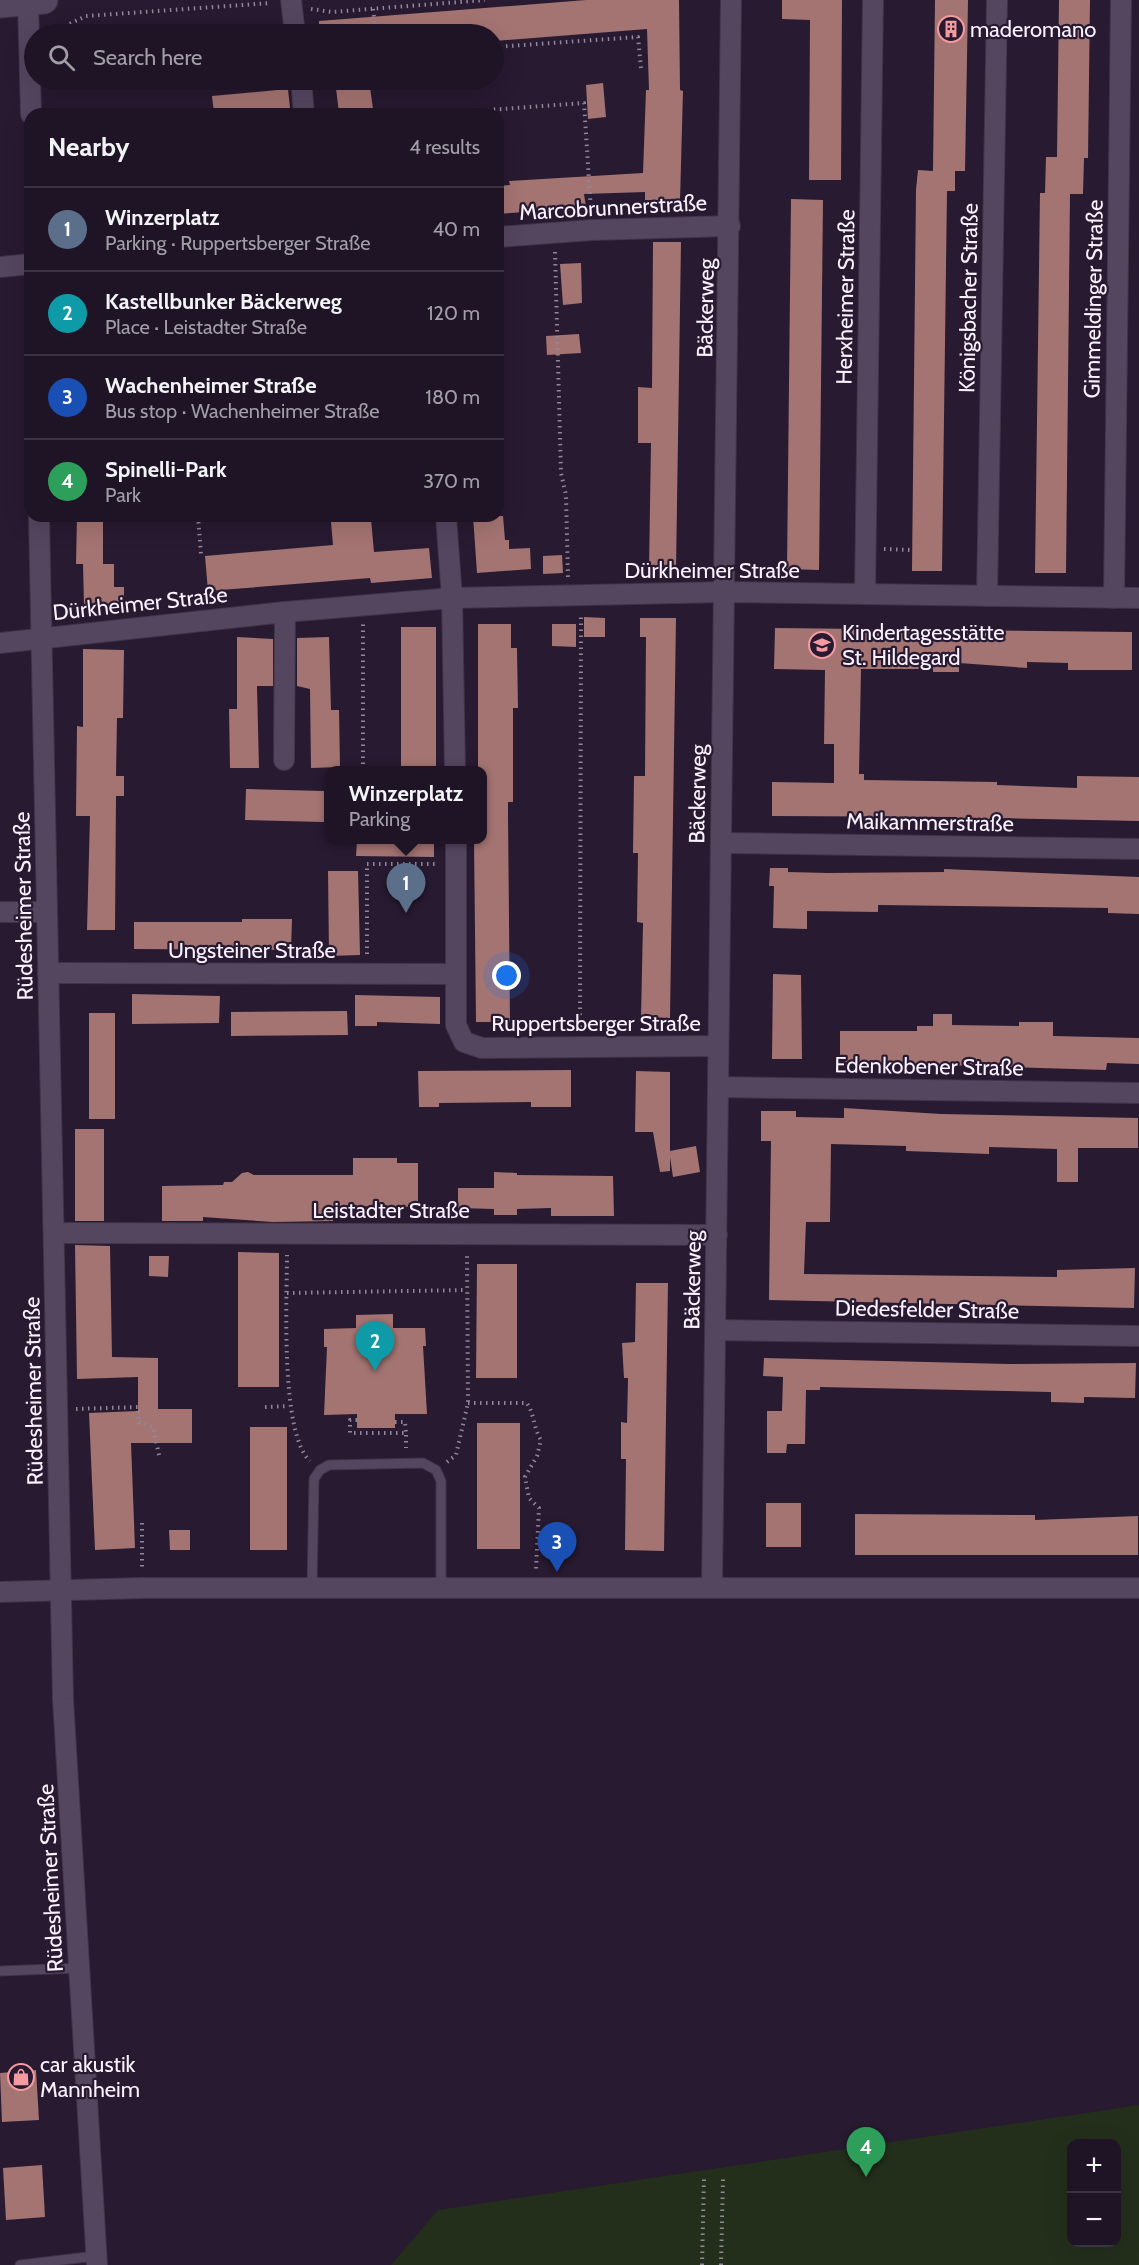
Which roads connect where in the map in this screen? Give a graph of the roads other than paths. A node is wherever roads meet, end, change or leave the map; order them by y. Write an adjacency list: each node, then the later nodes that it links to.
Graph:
1 (731, 0): 14 (street, Bäckerweg)
2 (873, 0): 21 (street, Herxheimer Straße)
3 (997, 0): 22 (street, Königsbacher Straße)
4 (1121, 0): 24 (street, Gimmeldinger Straße)
5 (36, 1): 7 (main road); 8 (street)
6 (292, 3): 9 (street)
7 (0, 4)
8 (30, 24)
9 (295, 24)
10 (30, 90): 12 (street)
11 (302, 90): 13 (street)
12 (31, 108)
13 (303, 108)
14 (730, 226): 15 (street, Marcobrunnerstraße); 20 (street, Bäckerweg)
15 (504, 237)
16 (24, 265): 17 (street)
17 (0, 267)
18 (39, 522): 27 (street, Rüdesheimer Straße)
19 (446, 522): 23 (street)
20 (724, 592): 21 (street, Dürkheimer Straße); 23 (street, Dürkheimer Straße); 31 (street, Bäckerweg)
21 (865, 594): 22 (street, Dürkheimer Straße)
22 (987, 596): 24 (street, Dürkheimer Straße)
23 (452, 598): 26 (street, Dürkheimer Straße); 30 (street)
24 (1114, 598): 25 (street, Dürkheimer Straße)
25 (1139, 598)
26 (285, 612): 27 (street, Dürkheimer Straße); 29 (street)
27 (42, 638): 28 (street, Dürkheimer Straße); 35 (street, Rüdesheimer Straße)
28 (0, 643)
29 (284, 760)
30 (455, 766)
31 (721, 843): 33 (street, Maikammerstraße); 38 (street, Bäckerweg)
32 (456, 844): 37 (street, Ruppertsberger Straße)
33 (1139, 849)
34 (0, 912): 35 (street)
35 (47, 912): 36 (street, Rüdesheimer Straße)
36 (48, 973): 37 (street, Ungsteiner Straße); 49 (street, Rüdesheimer Straße)
37 (456, 974): 38 (street, Ruppertsberger Straße)
38 (718, 1046): 39 (street, Bäckerweg)
39 (718, 1087): 40 (street, Edenkobener Straße); 42 (street, Bäckerweg)
40 (1139, 1093)
41 (65, 1233): 42 (street, Leistadter Straße)
42 (717, 1235): 43 (street, Bäckerweg)
43 (715, 1330): 44 (street, Diedesfelder Straße); 47 (street, Bäckerweg)
44 (1139, 1336)
45 (312, 1588): 46 (street); 46 (lane); 49 (street)
46 (441, 1588): 47 (street)
47 (712, 1588): 48 (street)
48 (1139, 1588)
49 (60, 1589): 50 (street); 51 (street, Rüdesheimer Straße)
50 (0, 1592)
51 (79, 1968): 52 (lane); 53 (street, Rüdesheimer Straße)
52 (0, 1971)
53 (97, 2260): 54 (lane)
54 (20, 2265)

